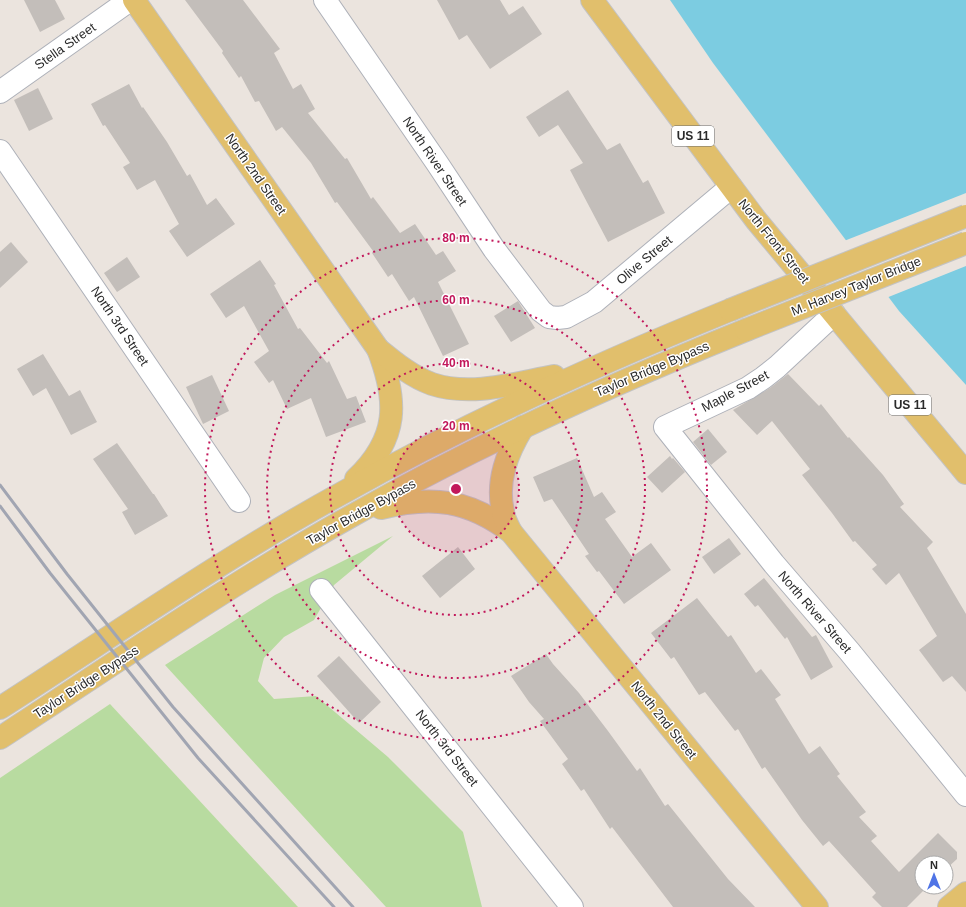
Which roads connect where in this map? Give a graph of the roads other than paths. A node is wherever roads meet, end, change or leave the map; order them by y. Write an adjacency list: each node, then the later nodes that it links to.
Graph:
1 (130, 0): 5 (street, Stella Street)
2 (134, 0): 14 (main road, North 2nd Street)
3 (325, 0): 12 (street, North River Street)
4 (592, 0): 7 (main road, North Front Street / US 11)
5 (0, 92)
6 (0, 152): 20 (street, North 3rd Street)
7 (731, 187): 11 (main road, North Front Street / US 11); 12 (street, Olive Street)
8 (966, 216): 10 (main road, M. Harvey Taylor Bridge, bridge)
9 (966, 243): 13 (main road, M. Harvey Taylor Bridge, bridge)
10 (730, 310): 15 (main road, Taylor Bridge Bypass)
11 (834, 314): 17 (street, Maple Street); 18 (main road, North Front Street / US 11)
12 (549, 317)
13 (746, 330): 16 (main road, Taylor Bridge Bypass)
14 (378, 349): 15 (main road); 19 (main road)
15 (584, 371): 19 (main road, Taylor Bridge Bypass)
16 (523, 427): 21 (main road, Taylor Bridge Bypass); 22 (main road)
17 (665, 427): 26 (street, North River Street)
18 (966, 473)
19 (342, 493): 24 (main road, Taylor Bridge Bypass)
20 (240, 501)
21 (355, 514): 22 (main road); 25 (main road, Taylor Bridge Bypass)
22 (510, 532): 29 (main road, North 2nd Street)
23 (321, 590): 28 (street, North 3rd Street)
24 (0, 708)
25 (0, 738)
26 (966, 795)
27 (966, 893): 30 (main road)
28 (572, 907)
29 (817, 907)
30 (949, 907)

